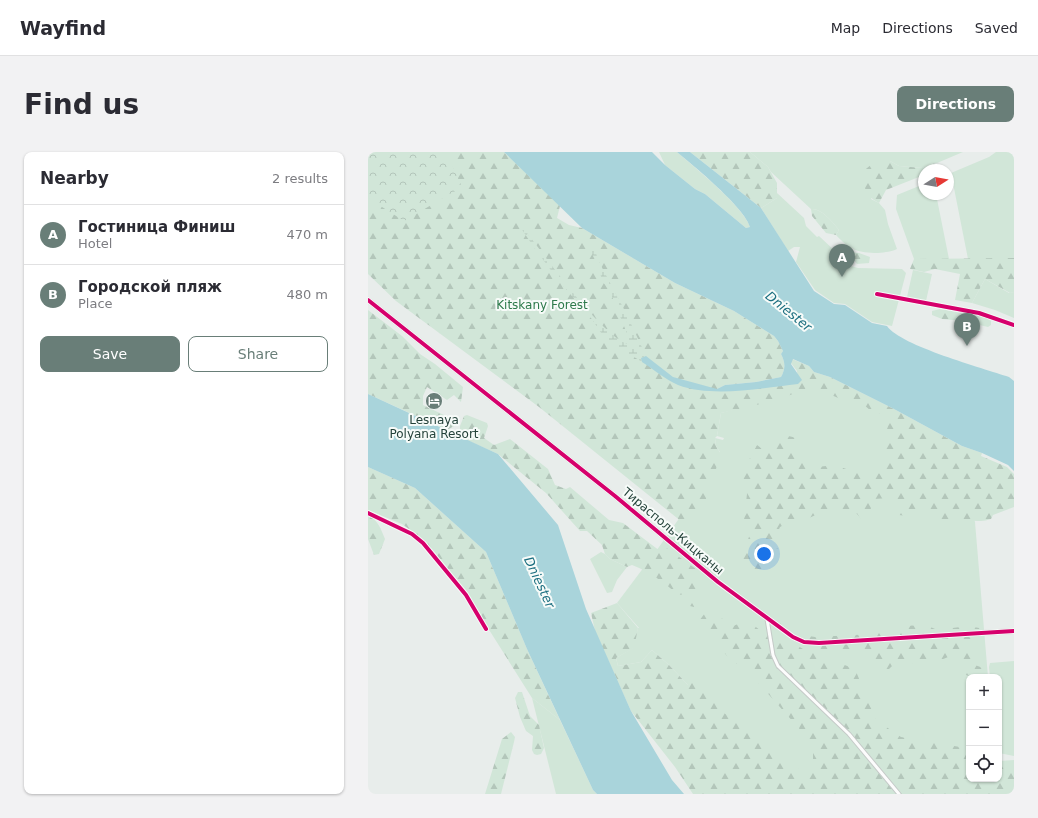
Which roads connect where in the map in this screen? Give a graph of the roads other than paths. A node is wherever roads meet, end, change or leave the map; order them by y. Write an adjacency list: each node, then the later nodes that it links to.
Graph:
1 (878, 294): 3 (street)
2 (368, 300): 5 (street, Тирасполь-Кицканы)
3 (1014, 325)
4 (368, 513): 6 (street)
5 (767, 619): 7 (street, Тирасполь-Кицканы); 8 (street)
6 (486, 629)
7 (1014, 631)
8 (900, 794)

